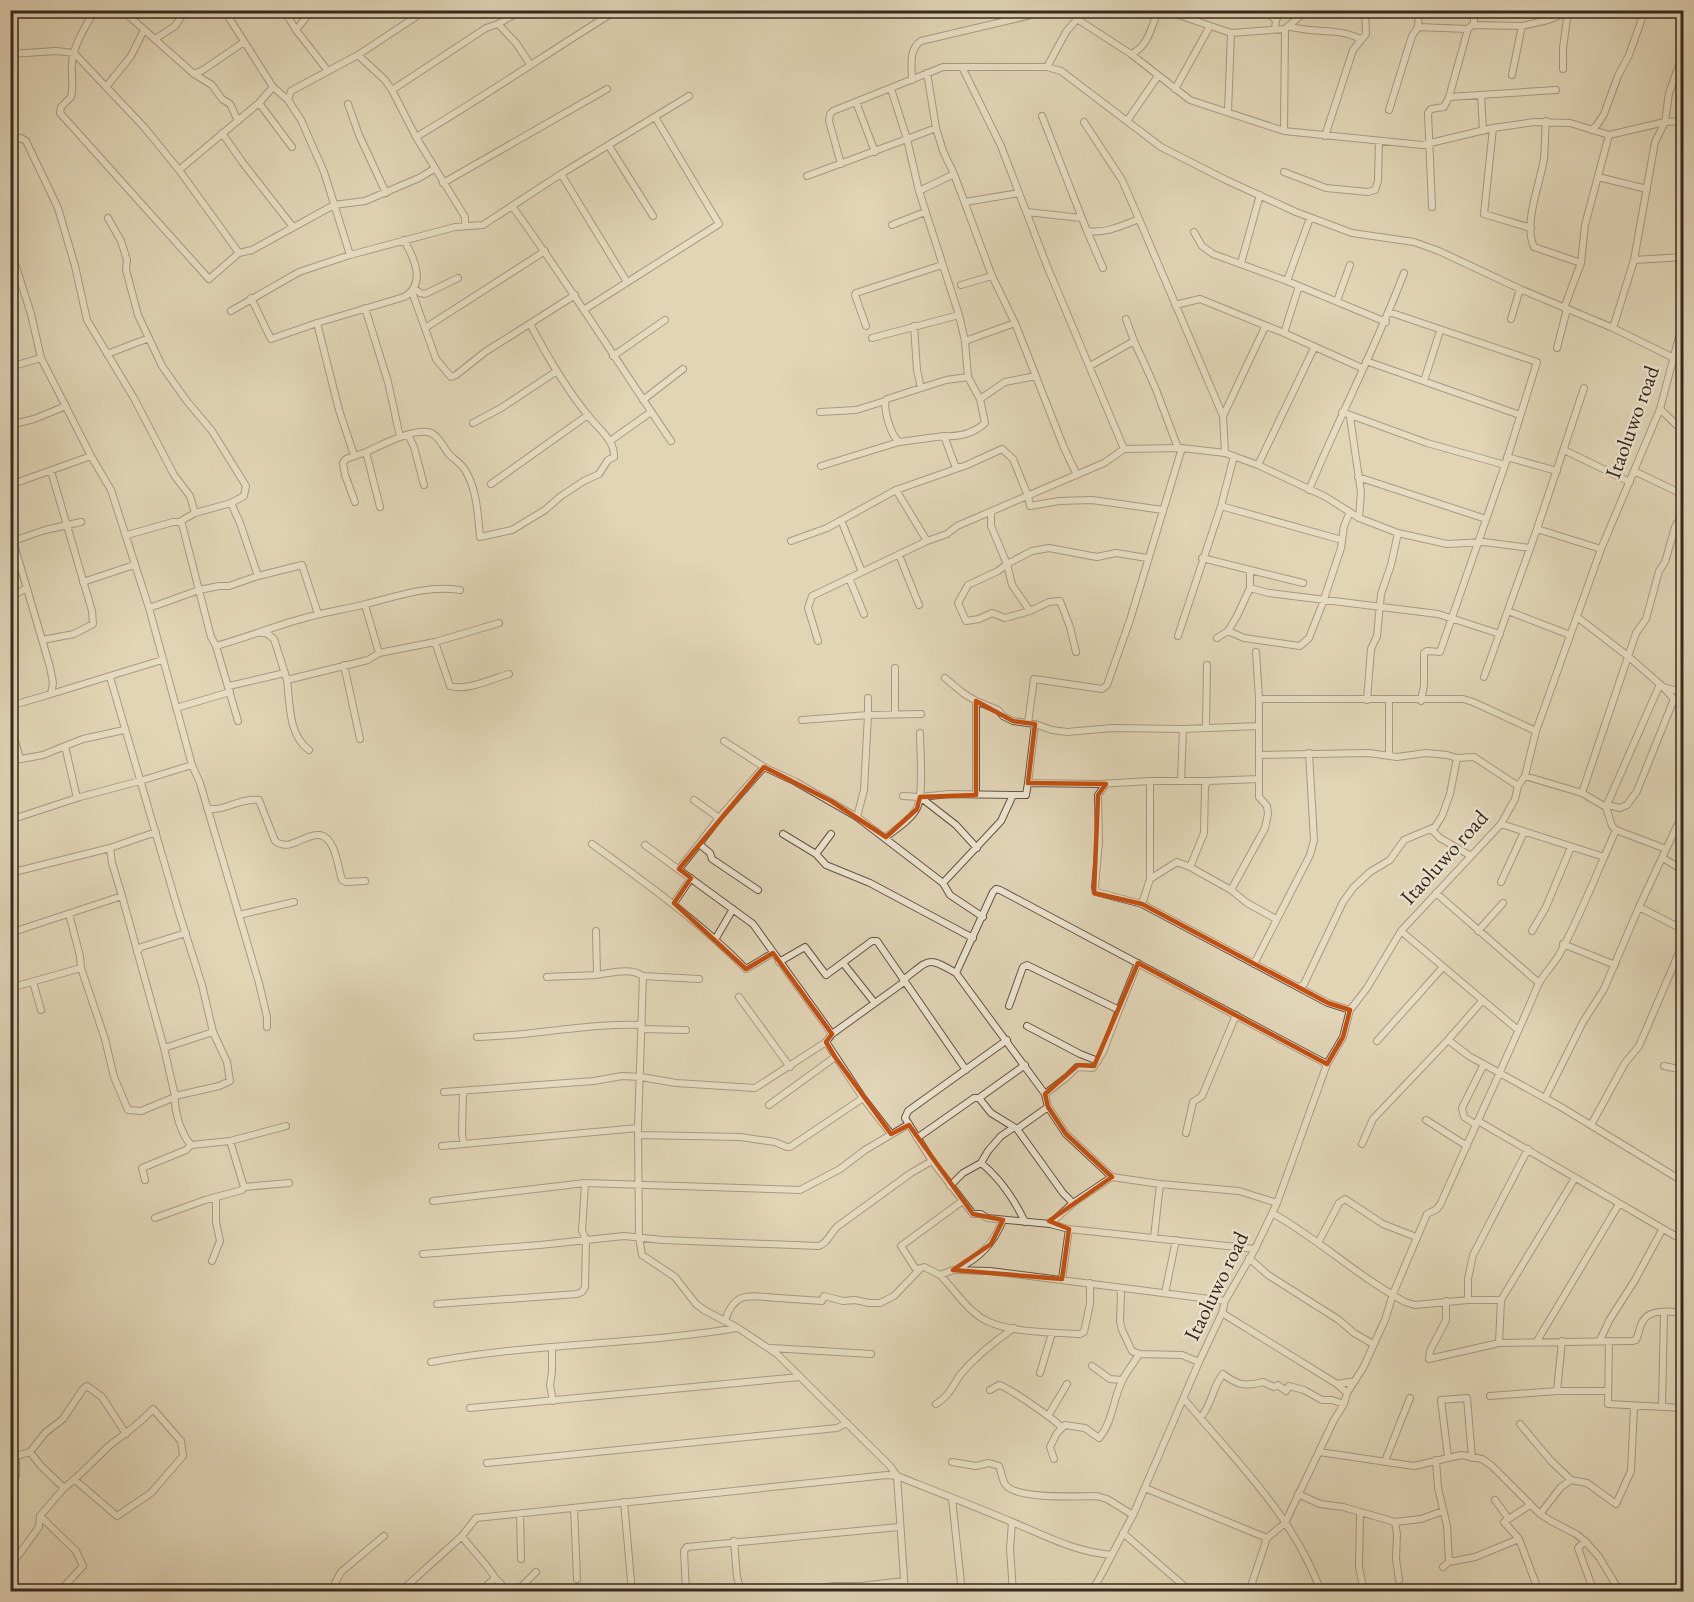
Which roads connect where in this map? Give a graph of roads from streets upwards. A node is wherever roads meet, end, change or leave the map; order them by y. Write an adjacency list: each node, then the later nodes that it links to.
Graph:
1 (14, 10): 23 (street)
2 (95, 10): 40 (street)
3 (122, 10): 33 (street)
4 (186, 10): 36 (street)
5 (224, 10): 38 (street)
6 (284, 10): 34 (street)
7 (312, 10): 34 (street)
8 (426, 10): 43 (street)
9 (522, 10): 26 (street)
10 (617, 10): 44 (street)
11 (1052, 10): 53 (street)
12 (1073, 10): 24 (street)
13 (1158, 10): 42 (street)
14 (1164, 10): 27 (street)
15 (1260, 10): 25 (street)
16 (1282, 10): 25 (street)
17 (1307, 10): 29 (street)
18 (1365, 10): 37 (street)
19 (1419, 10): 30 (street)
20 (1474, 10): 31 (street)
21 (1645, 10): 80 (street)
22 (1570, 11): 28 (street); 47 (street)
23 (10, 17)
24 (1077, 19): 42 (street); 46 (street)
25 (1276, 20): 32 (street)
26 (498, 24): 44 (street); 59 (street)
27 (1210, 26): 35 (street); 58 (street)
28 (1522, 26): 31 (street); 51 (street)
29 (1287, 27): 32 (street); 37 (street); 81 (street)
30 (1418, 27): 31 (street); 68 (street)
31 (1471, 27): 64 (street)
32 (1275, 29): 35 (street)
33 (144, 30): 36 (street); 54 (street)
34 (296, 30): 48 (street)
35 (1231, 33): 69 (street)
36 (155, 39): 50 (street)
37 (1360, 39): 85 (street)
38 (244, 42): 50 (street); 55 (street)
39 (1683, 51): 76 (street)
40 (74, 53): 41 (street); 54 (street); 128 (street)
41 (10, 54)
42 (1131, 54): 52 (street)
43 (358, 55): 48 (street); 59 (street)
44 (530, 64): 86 (street)
45 (962, 67): 46 (street); 49 (street); 106 (street)
46 (1047, 67): 73 (street)
47 (1563, 69)
48 (328, 71): 63 (street)
49 (927, 73): 53 (street); 78 (street)
50 (194, 74): 72 (street)
51 (1512, 75)
52 (1158, 76): 58 (street); 73 (street)
53 (912, 80): 57 (street)
54 (106, 87): 96 (street)
55 (273, 87): 63 (street); 66 (street)
56 (607, 89): 102 (street)
57 (891, 89): 65 (street); 87 (street)
58 (1175, 89): 69 (street)
59 (392, 90): 86 (street)
60 (1556, 90): 61 (street)
61 (1480, 95): 64 (street); 82 (street)
62 (689, 96): 71 (street)
63 (287, 97): 109 (street)
64 (1449, 97): 90 (street)
65 (856, 102): 93 (street); 94 (street)
66 (260, 103): 72 (street); 92 (street)
67 (348, 104): 105 (street)
68 (1389, 110)
69 (1228, 112): 81 (street)
70 (1042, 116): 116 (street)
71 (656, 117): 91 (street); 142 (street)
72 (238, 121): 83 (street)
73 (1127, 121): 107 (street)
74 (1546, 121): 79 (street); 80 (street); 122 (street)
75 (1084, 122): 118 (street)
76 (1665, 122): 77 (street); 84 (street); 103 (street)
77 (1683, 122)
78 (936, 128): 87 (street); 99 (street)
79 (1493, 128): 82 (street); 122 (street)
80 (1591, 130): 84 (street)
81 (1284, 131): 85 (street)
82 (1483, 131): 90 (street)
83 (222, 133): 96 (street); 121 (street)
84 (1609, 135): 101 (street)
85 (1325, 136): 89 (street)
86 (416, 137): 95 (street)
87 (907, 139): 93 (street); 104 (street)
88 (10, 141): 179 (street)
89 (1378, 141): 90 (street); 97 (street)
90 (1429, 145): 111 (street)
91 (609, 146): 98 (street); 114 (street)
92 (292, 147)
93 (875, 152): 94 (street)
94 (841, 164): 100 (street)
95 (434, 169): 102 (street); 105 (street)
96 (179, 170): 128 (street)
97 (1284, 172)
98 (561, 174): 110 (street); 142 (street)
99 (954, 174): 104 (street); 108 (street)
100 (807, 176)
101 (1598, 177): 103 (street); 134 (street)
102 (443, 183): 120 (street)
103 (1647, 189): 132 (street)
104 (919, 191): 112 (street)
105 (386, 193): 109 (street)
106 (1019, 193): 108 (street); 113 (street)
107 (1260, 195): 117 (street); 133 (street)
108 (965, 202): 139 (street)
109 (334, 205): 121 (street); 129 (street)
110 (512, 206): 120 (street); 127 (street)
111 (1432, 207)
112 (925, 212): 119 (street); 135 (street)
113 (1027, 212): 116 (street); 184 (street)
114 (653, 216)
115 (108, 218): 172 (street)
116 (1081, 218): 123 (street)
117 (1310, 218): 141 (street); 145 (street)
118 (1139, 219): 123 (street); 150 (street)
119 (892, 225)
120 (465, 226): 125 (street)
121 (293, 227): 128 (street)
122 (1531, 228): 134 (street)
123 (1087, 231): 137 (street)
124 (1194, 232): 133 (street)
125 (404, 240): 129 (street); 146 (street)
126 (10, 248): 131 (street)
127 (545, 250): 147 (street); 168 (street)
128 (239, 253)
129 (350, 255): 148 (street)
130 (1683, 257): 132 (street)
131 (12, 258): 181 (street)
132 (1634, 260): 169 (street)
133 (1241, 263): 141 (street)
134 (1581, 263): 152 (street)
135 (942, 265): 156 (street); 165 (street)
136 (1350, 265): 149 (street)
137 (1103, 268)
138 (1404, 273): 155 (street)
139 (993, 276): 143 (street); 163 (street)
140 (458, 278): 146 (street)
141 (1287, 281): 144 (street)
142 (627, 282): 153 (street)
143 (961, 285)
144 (1299, 286): 149 (street); 171 (street)
145 (1520, 289): 152 (street); 160 (street)
146 (413, 290): 151 (street); 168 (street)
147 (575, 295): 153 (street); 164 (street)
148 (251, 298): 154 (street); 162 (street)
149 (1336, 301): 161 (street)
150 (1175, 305): 167 (street); 203 (street)
151 (365, 308): 162 (street); 208 (street)
152 (1566, 308): 169 (street); 178 (street)
153 (585, 309): 180 (street)
154 (231, 311)
155 (1389, 312): 161 (street); 170 (street)
156 (958, 315): 166 (street); 175 (street)
157 (1683, 318): 174 (street, Itaoluwo road)
158 (1126, 319): 176 (street)
159 (665, 320): 180 (street)
160 (1511, 320)
161 (1386, 322): 183 (street)
162 (317, 323): 218 (street)
163 (1015, 323): 175 (street); 188 (street)
164 (530, 324): 168 (street); 187 (street)
165 (866, 326)
166 (915, 326): 173 (street); 191 (street)
167 (1265, 327): 171 (street); 203 (street)
168 (425, 328)
169 (1613, 328): 182 (street)
170 (1440, 331): 190 (street); 201 (street)
171 (1284, 333): 177 (street)
172 (149, 338): 179 (street); 240 (street)
173 (872, 338)
174 (1682, 339): 182 (street, Itaoluwo road)
175 (965, 341): 189 (street)
176 (1134, 341): 184 (street); 213 (street)
177 (1314, 348): 183 (street); 223 (street)
178 (1557, 348)
179 (107, 354): 246 (street)
180 (613, 356): 194 (street)
181 (41, 358): 185 (street); 196 (street)
182 (1674, 358): 197 (street, Itaoluwo road)
183 (1364, 364): 190 (street); 200 (street)
184 (1090, 366): 214 (street)
185 (10, 367)
186 (683, 369): 194 (street)
187 (557, 371): 202 (street); 205 (street)
188 (1036, 376): 193 (street); 229 (street)
189 (968, 377): 191 (street); 193 (street)
190 (1424, 381): 201 (street)
191 (921, 388): 195 (street)
192 (1584, 388): 215 (street)
193 (980, 399): 209 (street)
194 (643, 400): 198 (street)
195 (885, 401): 199 (street); 212 (street)
196 (66, 406): 206 (street); 219 (street)
197 (1660, 409): 207 (street); 228 (street, Itaoluwo road)
198 (651, 412): 210 (street); 211 (street)
199 (820, 412)
200 (1342, 412): 204 (street); 236 (street)
201 (1520, 415): 221 (street)
202 (588, 416): 210 (street); 232 (street)
203 (1223, 416): 217 (street)
204 (1350, 417): 224 (street); 230 (street)
205 (473, 423)
206 (10, 425)
207 (1683, 432)
208 (404, 436): 210 (street); 216 (street); 234 (street)
209 (944, 436): 212 (street); 222 (street)
210 (610, 441)
211 (671, 441)
212 (898, 442): 225 (street)
213 (1180, 448): 214 (street); 217 (street); 243 (street)
214 (1124, 449): 229 (street)
215 (1564, 450): 227 (street); 231 (street)
216 (366, 452): 218 (street); 242 (street)
217 (1225, 453): 220 (street)
218 (354, 455): 239 (street)
219 (91, 456): 226 (street); 256 (street)
220 (1234, 456): 223 (street); 241 (street)
221 (1507, 457): 224 (street); 227 (street)
222 (967, 465): 235 (street); 238 (street)
223 (1258, 465): 236 (street)
224 (1505, 465): 249 (street)
225 (821, 466)
226 (51, 471): 233 (street); 253 (street)
227 (1557, 471): 254 (street)
228 (1634, 471): 231 (street, Itaoluwo road); 237 (street)
229 (1077, 475): 238 (street)
230 (1358, 477): 248 (street); 249 (street)
231 (1630, 482): 263 (street, Itaoluwo road)
232 (490, 484)
233 (10, 485)
234 (424, 485)
235 (896, 490): 250 (street); 260 (street)
236 (1309, 490): 245 (street)
237 (1683, 495)
238 (1028, 496): 243 (street); 247 (street)
239 (355, 502)
240 (231, 503): 246 (street); 271 (street)
241 (1221, 506): 257 (street); 266 (street)
242 (380, 507)
243 (1162, 510): 265 (street)
244 (1683, 511): 305 (street)
245 (1350, 512): 248 (street); 257 (street)
246 (195, 513): 252 (street)
247 (990, 513): 260 (street); 267 (street)
248 (1359, 518): 255 (street)
249 (1486, 519): 261 (street)
250 (842, 520): 259 (street); 270 (street)
251 (81, 522): 253 (street)
252 (179, 522): 256 (street); 277 (street)
253 (66, 526): 258 (street); 273 (street)
254 (1537, 529): 262 (street); 263 (street)
255 (1398, 533): 261 (street); 283 (street)
256 (127, 535): 268 (street)
257 (1342, 540): 280 (street)
258 (12, 541): 275 (street)
259 (791, 541)
260 (927, 541): 264 (street)
261 (1479, 542): 262 (street); 290 (street)
262 (1530, 548): 286 (street)
263 (1601, 549): 289 (street, Itaoluwo road)
264 (899, 555): 270 (street); 282 (street)
265 (1148, 558): 267 (street); 335 (street)
266 (1203, 558): 269 (street); 296 (street)
267 (1007, 564): 285 (street); 285 (street)
268 (134, 565): 273 (street); 284 (street)
269 (1251, 570): 274 (street); 276 (street)
270 (862, 572): 272 (street)
271 (258, 576): 277 (street); 287 (street)
272 (849, 578): 288 (street); 299 (street)
273 (83, 582): 298 (street)
274 (1303, 583)
275 (27, 588): 279 (street); 298 (street)
276 (1250, 588): 280 (street); 292 (street)
277 (199, 590): 284 (street); 301 (street)
278 (460, 590): 281 (street)
279 (10, 597)
280 (1323, 600): 283 (street); 292 (street)
281 (365, 604): 287 (street); 304 (street)
282 (920, 604)
283 (1380, 605): 290 (street); 322 (street)
284 (149, 608): 306 (street)
285 (1030, 611): 302 (street)
286 (1508, 611): 294 (street); 295 (street)
287 (318, 614): 293 (street)
288 (864, 614)
289 (1576, 617): 295 (street, Itaoluwo road); 305 (street)
290 (1452, 619): 294 (street); 324 (street)
291 (499, 623): 300 (street)
292 (1228, 631): 297 (street)
293 (261, 633): 301 (street); 312 (street)
294 (1500, 634): 314 (street)
295 (1570, 634): 340 (street, Itaoluwo road)
296 (1178, 636)
297 (1217, 638)
298 (42, 640): 317 (street)
299 (818, 641)
300 (435, 642): 304 (street); 310 (street)
301 (216, 646): 316 (street)
302 (1076, 652)
303 (1256, 652): 320 (street)
304 (379, 653): 307 (street)
305 (1629, 657): 315 (street); 363 (street)
306 (162, 660): 311 (street); 327 (street)
307 (344, 665): 312 (street); 342 (street)
308 (1207, 665): 337 (street)
309 (895, 668): 329 (street)
310 (509, 674)
311 (110, 677): 317 (street); 339 (street)
312 (286, 677): 316 (street); 345 (street)
313 (945, 678): 325 (street)
314 (1484, 678)
315 (1661, 686): 318 (street); 321 (street); 370 (street)
316 (229, 689): 327 (street); 333 (street)
317 (51, 693): 326 (street)
318 (1683, 693)
319 (868, 698): 331 (street)
320 (1259, 699): 322 (street); 336 (street)
321 (1674, 699): 328 (street); 370 (street)
322 (1367, 700): 323 (street)
323 (1389, 700): 324 (street); 348 (street)
324 (1421, 700): 340 (street)
325 (976, 701): 335 (street); 364 (street)
326 (10, 706)
327 (176, 708): 352 (street)
328 (1683, 710)
329 (895, 714): 330 (street); 331 (street)
330 (921, 714)
331 (868, 715): 332 (street); 373 (street)
332 (802, 720)
333 (238, 721)
334 (10, 723): 350 (street)
335 (1031, 723): 338 (street); 360 (street)
336 (1259, 726): 337 (street); 347 (street)
337 (1206, 728): 338 (street)
338 (1183, 729): 358 (street)
339 (124, 730): 344 (street); 356 (street)
340 (1536, 731): 354 (street, Itaoluwo road)
341 (920, 733): 367 (street)
342 (360, 739)
343 (724, 741): 353 (street)
344 (65, 746): 350 (street); 368 (street)
345 (309, 750)
346 (1309, 753): 347 (street); 348 (street); 417 (street)
347 (1260, 755): 355 (street)
348 (1389, 756): 349 (street)
349 (1456, 758): 362 (street); 377 (street)
350 (20, 759): 351 (street)
351 (10, 761)
352 (192, 765): 356 (street); 371 (street)
353 (764, 767): 373 (street); 374 (street)
354 (1525, 776): 362 (street, Itaoluwo road); 363 (street)
355 (1259, 779): 359 (street); 405 (street)
356 (140, 781): 368 (street); 379 (street)
357 (1150, 781): 358 (street); 361 (street); 400 (street)
358 (1181, 781): 359 (street)
359 (1208, 781): 395 (street)
360 (1028, 783): 361 (street); 365 (street)
361 (1106, 784): 411 (street)
362 (1518, 786): 376 (street, Itaoluwo road)
363 (1582, 794): 370 (street)
364 (976, 795): 365 (street); 367 (street)
365 (1013, 795): 389 (street)
366 (903, 796): 367 (street)
367 (920, 797): 383 (street); 389 (street)
368 (77, 798): 375 (street)
369 (694, 800): 374 (street)
370 (1607, 806): 378 (street)
371 (207, 808): 401 (street); 415 (street)
372 (1683, 812): 390 (street)
373 (857, 817): 383 (street)
374 (719, 818): 385 (street)
375 (10, 820)
376 (1501, 824): 380 (street); 392 (street, Itaoluwo road)
377 (1431, 830): 392 (street); 446 (street)
378 (1616, 830): 390 (street); 393 (street)
379 (156, 832): 388 (street); 424 (street)
380 (1524, 832): 387 (street); 402 (street)
381 (783, 834): 391 (street)
382 (831, 834): 391 (street)
383 (886, 837): 403 (street)
384 (592, 844): 409 (street)
385 (699, 844): 396 (street); 404 (street)
386 (645, 845): 396 (street)
387 (1570, 846): 393 (street); 422 (street)
388 (110, 848): 398 (street); 407 (street)
389 (977, 848): 403 (street)
390 (1666, 849): 394 (street)
391 (816, 854): 426 (street)
392 (1471, 856): 406 (street, Itaoluwo road)
393 (1604, 857): 428 (street)
394 (1663, 858): 397 (street); 412 (street)
395 (1190, 867): 400 (street); 405 (street)
396 (679, 869): 399 (street)
397 (1683, 871)
398 (10, 873)
399 (691, 878): 409 (street); 413 (street)
400 (1150, 879): 411 (street)
401 (365, 881)
402 (1501, 882)
403 (943, 883): 416 (street)
404 (758, 890)
405 (1231, 890): 417 (street)
406 (1436, 893): 418 (street); 421 (street, Itaoluwo road)
407 (122, 896): 414 (street); 429 (street)
408 (294, 902): 415 (street)
409 (674, 903): 425 (street)
410 (1503, 903): 418 (street)
411 (1143, 904): 434 (street)
412 (1639, 907): 419 (street); 435 (street)
413 (733, 909): 425 (street); 430 (street)
414 (69, 914): 423 (street); 437 (street)
415 (239, 915): 457 (street)
416 (983, 917): 426 (street); 433 (street)
417 (1276, 919): 434 (street)
418 (1478, 930): 445 (street)
419 (1683, 930)
420 (596, 931): 439 (street)
421 (1401, 931): 436 (street); 454 (street, Itaoluwo road)
422 (1532, 931)
423 (10, 933)
424 (186, 933): 429 (street); 461 (street)
425 (716, 938): 430 (street)
426 (973, 938): 438 (street)
427 (1683, 941): 492 (street)
428 (1563, 944): 435 (street); 445 (street)
429 (136, 952): 468 (street)
430 (773, 953): 431 (street)
431 (779, 962): 432 (street); 462 (street)
432 (843, 963): 443 (street); 450 (street)
433 (1138, 963): 453 (street); 455 (street)
434 (1254, 964): 446 (street)
435 (1615, 965): 486 (street)
436 (1443, 967): 449 (street); 466 (street)
437 (81, 968): 444 (street); 483 (street)
438 (956, 973): 443 (street); 464 (street)
439 (597, 975): 440 (street); 441 (street)
440 (643, 976): 442 (street); 458 (street)
441 (547, 977)
442 (699, 979)
443 (903, 981): 450 (street); 476 (street)
444 (33, 982): 447 (street); 452 (street)
445 (1539, 983): 460 (street)
446 (1299, 987): 454 (street)
447 (10, 988)
448 (739, 998): 475 (street)
449 (1482, 1001): 460 (street); 465 (street)
450 (874, 1002): 462 (street)
451 (1009, 1006): 453 (street)
452 (41, 1010)
453 (1119, 1010): 470 (street)
454 (1350, 1010): 471 (street, Itaoluwo road)
455 (1236, 1015): 471 (street); 496 (street)
456 (1027, 1026): 470 (street)
457 (267, 1027)
458 (642, 1027): 459 (street); 463 (street); 479 (street)
459 (686, 1030)
460 (1518, 1030): 478 (street)
461 (213, 1032): 468 (street); 483 (street)
462 (832, 1034): 467 (street)
463 (477, 1037)
464 (1007, 1040): 473 (street); 476 (street)
465 (1448, 1040): 472 (street); 501 (street)
466 (1377, 1041)
467 (826, 1042): 469 (street); 475 (street)
468 (164, 1048): 483 (street)
469 (835, 1057): 484 (street); 487 (street)
470 (1098, 1061): 482 (street)
471 (1327, 1064): 522 (street, Itaoluwo road)
472 (1484, 1064): 478 (street); 490 (street)
473 (1025, 1065): 482 (street); 485 (street)
474 (1664, 1066): 477 (street)
475 (790, 1067): 479 (street)
476 (966, 1070): 491 (street)
477 (1683, 1070)
478 (1499, 1072): 486 (street); 490 (street)
479 (641, 1077): 481 (street); 495 (street)
480 (444, 1092): 481 (street)
481 (463, 1092): 500 (street)
482 (1045, 1094): 488 (street)
483 (175, 1097): 502 (street)
484 (863, 1098): 495 (street); 497 (street)
485 (979, 1098): 494 (street); 498 (street)
486 (1545, 1098): 492 (street)
487 (769, 1105)
488 (1048, 1107): 494 (street); 508 (street)
489 (1426, 1120): 504 (street)
490 (1476, 1123): 504 (street); 505 (street)
491 (909, 1124): 497 (street); 498 (street)
492 (1591, 1125): 512 (street)
493 (286, 1126): 499 (street)
494 (1015, 1128): 507 (street); 521 (street)
495 (639, 1132): 500 (street); 514 (street)
496 (1186, 1133)
497 (891, 1134): 514 (street)
498 (917, 1138): 506 (street)
499 (230, 1141): 502 (street); 517 (street)
500 (464, 1144): 503 (street)
501 (1362, 1144)
502 (191, 1145): 510 (street)
503 (442, 1146)
504 (1467, 1146): 533 (street)
505 (1528, 1149): 509 (street); 551 (street)
506 (932, 1161): 516 (street); 531 (street)
507 (981, 1163): 516 (street); 527 (street)
508 (1112, 1177): 515 (street); 521 (street)
509 (1575, 1178): 523 (street); 552 (street)
510 (145, 1180)
511 (289, 1182): 517 (street)
512 (1683, 1182)
513 (585, 1183): 514 (street); 519 (street); 534 (street)
514 (638, 1184): 531 (street)
515 (1160, 1184): 522 (street); 532 (street)
516 (950, 1186): 520 (street)
517 (244, 1187): 518 (street)
518 (216, 1198): 525 (street); 541 (street)
519 (433, 1200)
520 (961, 1202): 526 (street); 542 (street)
521 (1073, 1203): 528 (street)
522 (1277, 1203): 524 (street, Itaoluwo road)
523 (1619, 1204): 530 (street); 564 (street)
524 (1272, 1213): 537 (street); 538 (street, Itaoluwo road)
525 (155, 1218)
526 (1003, 1220): 527 (street); 543 (street)
527 (1025, 1222): 528 (street)
528 (1050, 1224): 529 (street)
529 (1069, 1229): 532 (street); 545 (street)
530 (1662, 1230): 536 (street); 563 (street)
531 (639, 1237): 534 (street); 559 (street)
532 (1154, 1237): 535 (street)
533 (1416, 1237): 537 (street); 549 (street)
534 (586, 1239): 539 (street); 555 (street)
535 (1176, 1240): 538 (street); 548 (street)
536 (1683, 1241)
537 (1318, 1243): 549 (street)
538 (1255, 1249): 540 (street, Itaoluwo road)
539 (423, 1254)
540 (1248, 1258): 553 (street, Itaoluwo road); 568 (street)
541 (212, 1261)
542 (918, 1269): 544 (street); 559 (street)
543 (953, 1270): 544 (street); 545 (street)
544 (940, 1275): 561 (street)
545 (1062, 1280): 546 (street)
546 (1090, 1283): 547 (street); 562 (street)
547 (1119, 1288): 548 (street); 572 (street)
548 (1165, 1293): 553 (street)
549 (1393, 1294): 554 (street); 568 (street)
550 (1683, 1299): 558 (street)
551 (1468, 1300): 552 (street); 554 (street)
552 (1501, 1300): 567 (street)
553 (1225, 1301): 557 (street, Itaoluwo road)
554 (1446, 1301): 567 (street)
555 (437, 1304)
556 (1664, 1312): 558 (street); 566 (street); 593 (street)
557 (1222, 1313): 574 (street, Itaoluwo road); 581 (street)
558 (1680, 1314)
559 (725, 1321): 560 (street)
560 (738, 1328): 569 (street); 570 (street)
561 (1014, 1328): 562 (street); 590 (street)
562 (1052, 1333): 576 (street)
563 (1600, 1340): 565 (street); 566 (street)
564 (1537, 1341): 565 (street); 567 (street)
565 (1562, 1341): 583 (street)
566 (1609, 1341): 584 (street)
567 (1499, 1342)
568 (1373, 1344): 579 (street)
569 (552, 1348): 573 (street); 589 (street)
570 (770, 1348): 571 (street); 577 (street)
571 (871, 1354)
572 (1138, 1354): 574 (street); 578 (street)
573 (431, 1362)
574 (1199, 1362): 588 (street, Itaoluwo road)
575 (1092, 1366): 578 (street)
576 (1040, 1373)
577 (800, 1377): 589 (street); 598 (street)
578 (1122, 1380): 600 (street)
579 (1355, 1381): 581 (street); 585 (street)
580 (1066, 1384): 596 (street)
581 (1337, 1384): 585 (street)
582 (990, 1390): 596 (street)
583 (1557, 1391): 584 (street); 586 (street)
584 (1607, 1391): 592 (street)
585 (1347, 1393): 591 (street)
586 (1490, 1396)
587 (1410, 1398): 610 (street)
588 (1184, 1399): 597 (street); 618 (street, Itaoluwo road)
589 (553, 1401): 594 (street)
590 (936, 1404)
591 (1344, 1404): 597 (street); 604 (street)
592 (1634, 1407): 593 (street); 615 (street)
593 (1662, 1407): 595 (street)
594 (470, 1408)
595 (1683, 1408)
596 (1048, 1416): 600 (street)
597 (1200, 1418): 636 (street)
598 (847, 1423): 612 (street); 613 (street)
599 (1520, 1424): 615 (street)
600 (1062, 1428): 608 (street)
601 (126, 1434): 603 (street); 614 (street); 614 (street)
602 (10, 1450): 605 (street)
603 (30, 1452): 605 (street); 617 (street)
604 (1319, 1452): 610 (street); 620 (street)
605 (16, 1456): 616 (street)
606 (1449, 1457): 607 (street); 607 (street); 609 (street)
607 (1472, 1458): 624 (street)
608 (1054, 1459)
609 (1436, 1460): 610 (street); 626 (street)
610 (1385, 1461)
611 (952, 1462): 630 (street)
612 (487, 1463)
613 (897, 1476): 621 (street); 623 (street); 637 (street)
614 (75, 1480): 617 (street)
615 (1570, 1480): 629 (street)
616 (10, 1482)
617 (64, 1488): 631 (street)
618 (1145, 1488): 630 (street, Itaoluwo road); 642 (street)
619 (1683, 1493): 633 (street)
620 (1298, 1494): 628 (street); 636 (street)
621 (952, 1499): 634 (street); 667 (street)
622 (1496, 1500): 632 (street)
623 (624, 1502): 625 (street); 662 (street)
624 (1530, 1505): 629 (street); 632 (street)
625 (574, 1508): 627 (street); 652 (street)
626 (1443, 1511): 635 (street); 643 (street)
627 (519, 1514): 641 (street); 647 (street)
628 (1360, 1514): 635 (street); 673 (street)
629 (1540, 1514): 645 (street)
630 (1133, 1515): 639 (street, Itaoluwo road)
631 (40, 1516): 648 (street); 656 (street)
632 (1508, 1518): 643 (street)
633 (1683, 1520)
634 (1012, 1522): 646 (street); 668 (street)
635 (1395, 1522): 653 (street)
636 (1285, 1523): 642 (street); 672 (street)
637 (899, 1527): 644 (street); 654 (street)
638 (1683, 1532): 649 (street)
639 (1123, 1533): 646 (street, Itaoluwo road); 670 (street)
640 (384, 1536): 657 (street)
641 (462, 1536): 651 (street); 658 (street)
642 (1267, 1538): 671 (street)
643 (1519, 1539): 655 (street)
644 (734, 1541): 663 (street); 664 (street)
645 (1585, 1541): 675 (street); 676 (street)
646 (1112, 1555): 669 (street, Itaoluwo road)
647 (521, 1559)
648 (10, 1567)
649 (1683, 1569)
650 (536, 1572): 661 (street)
651 (495, 1578): 659 (street); 660 (street)
652 (577, 1579)
653 (1399, 1580)
654 (904, 1581): 665 (street); 666 (street)
655 (1538, 1589): 674 (street)
656 (59, 1592)
657 (342, 1592)
658 (400, 1592)
659 (480, 1592)
660 (509, 1592)
661 (516, 1592)
662 (632, 1592)
663 (686, 1592)
664 (741, 1592)
665 (798, 1592)
666 (905, 1592)
667 (962, 1592)
668 (1013, 1592)
669 (1091, 1592)
670 (1191, 1592)
671 (1249, 1592)
672 (1321, 1592)
673 (1365, 1592)
674 (1524, 1592)
675 (1594, 1592)
676 (1627, 1592)

